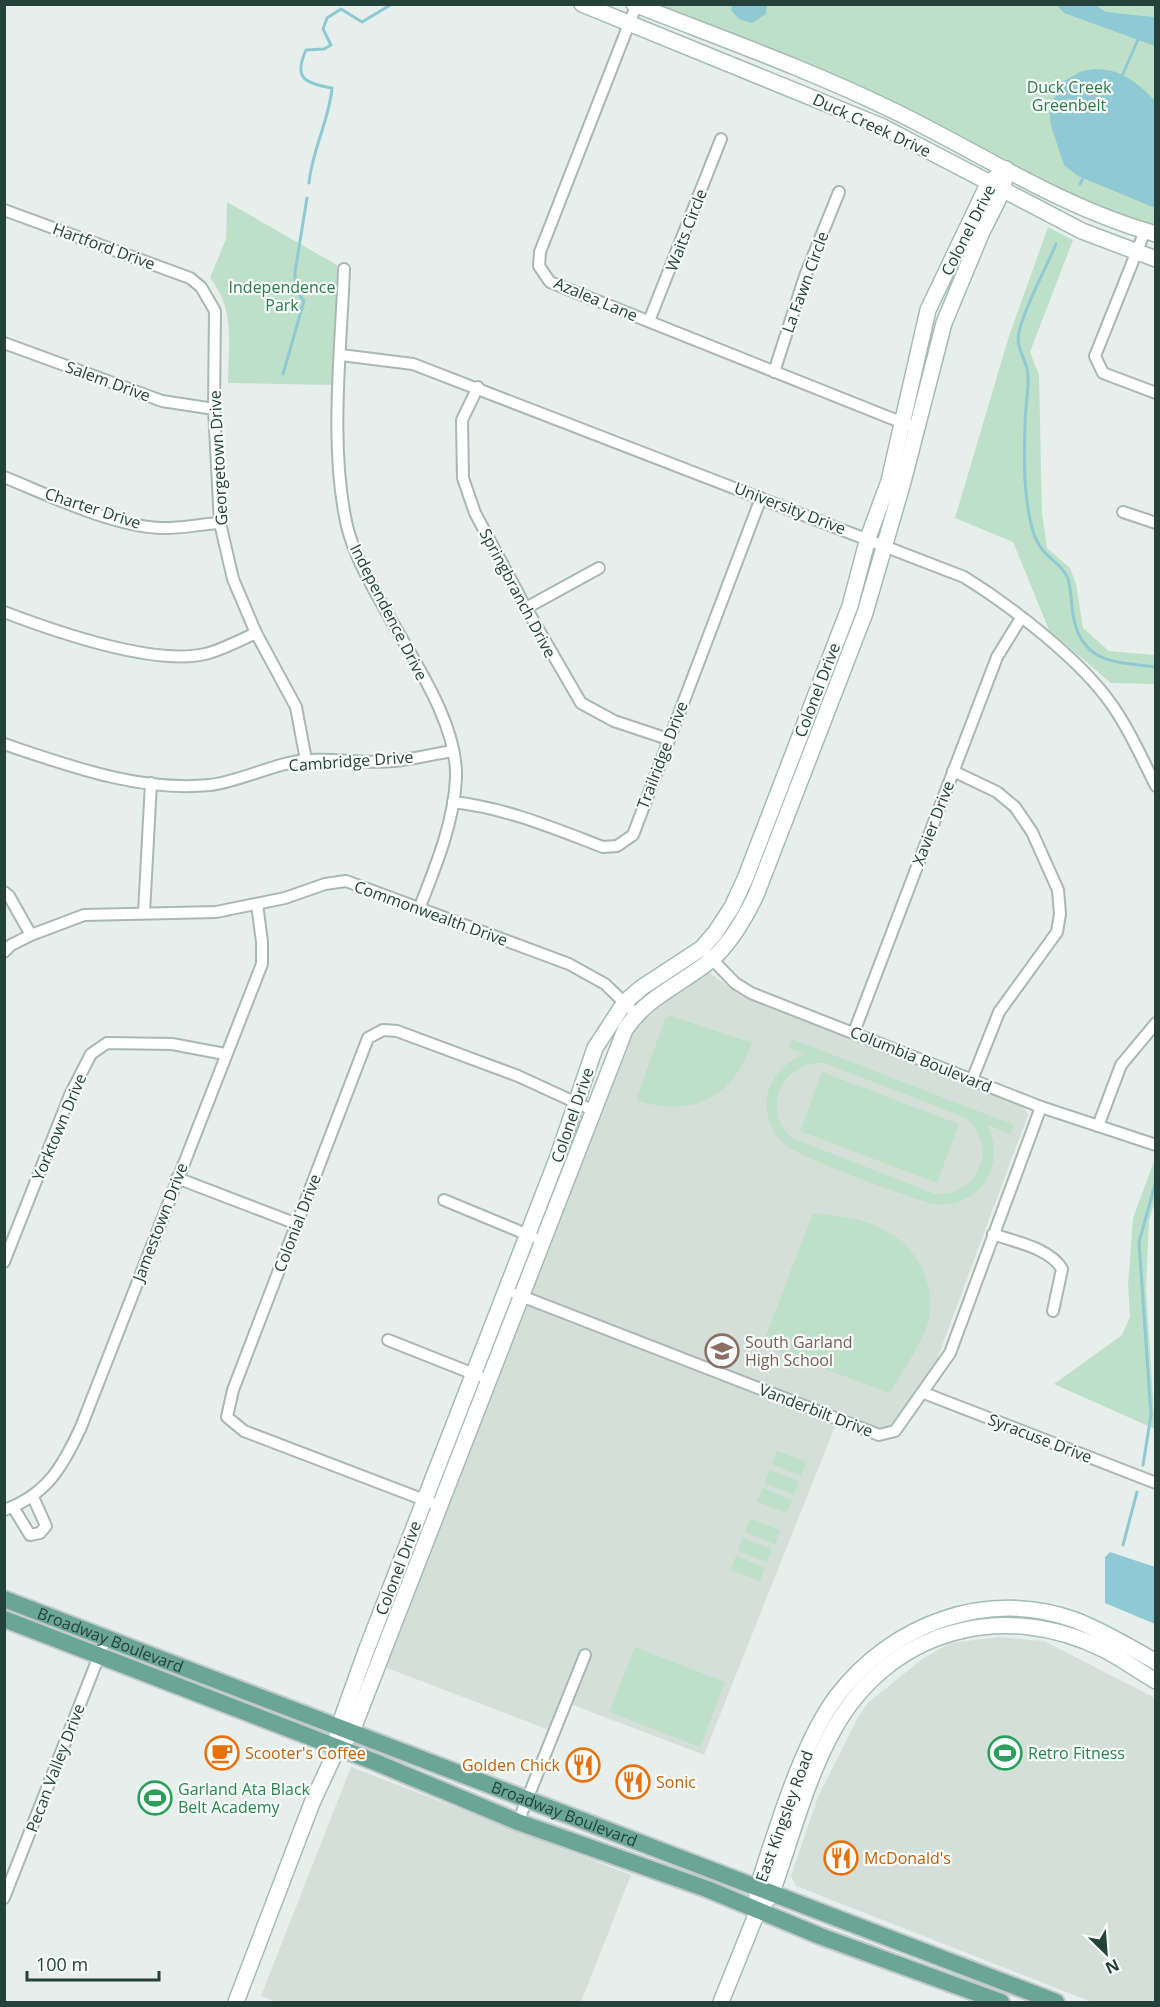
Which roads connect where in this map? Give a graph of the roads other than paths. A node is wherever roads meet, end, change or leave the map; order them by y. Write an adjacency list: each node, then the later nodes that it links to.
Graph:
1 (582, 4): 3 (street, Duck Creek Drive)
2 (635, 5): 3 (street, Azalea Lane); 5 (street, Duck Creek Drive)
3 (629, 25): 6 (street, Duck Creek Drive); 15 (street, Azalea Lane)
4 (721, 139): 15 (street, Waits Circle)
5 (1006, 169): 6 (street, Colonel Drive); 7 (street, Colonel Drive); 10 (street, Duck Creek Drive)
6 (988, 184): 7 (street, Duck Creek Drive); 22 (street, Colonel Drive)
7 (1003, 190): 11 (street, Duck Creek Drive); 23 (street, Colonel Drive)
8 (839, 192): 18 (street, La Fawn Circle)
9 (4, 210): 14 (street, Hartford Drive)
10 (1150, 233): 11 (street)
11 (1138, 253): 12 (street, Duck Creek Drive); 20 (street)
12 (1155, 259)
13 (344, 269): 17 (street, Independence Drive)
14 (201, 287): 21 (street, Georgetown Drive)
15 (650, 321): 18 (street, Azalea Lane)
16 (4, 343): 21 (street, Salem Drive)
17 (341, 356): 19 (street, University Drive); 38 (street, Independence Drive)
18 (774, 372): 22 (street, Azalea Lane)
19 (478, 387): 25 (street, University Drive); 32 (street, Springbranch Drive)
20 (1155, 393)
21 (214, 409): 27 (street, Georgetown Drive)
22 (900, 422): 23 (street, Azalea Lane); 29 (street, Colonel Drive)
23 (916, 428): 30 (street, Colonel Drive)
24 (4, 477): 27 (street, Charter Drive)
25 (761, 498): 29 (street, University Drive); 36 (street, Trailridge Drive)
26 (1124, 512): 28 (street)
27 (220, 523): 35 (street, Georgetown Drive)
28 (1155, 523)
29 (868, 538): 30 (street, University Drive); 50 (street, Colonel Drive)
30 (885, 545): 34 (street, University Drive); 50 (street, Colonel Drive)
31 (599, 568): 32 (street)
32 (526, 608): 36 (street, Springbranch Drive)
33 (4, 612): 35 (street)
34 (1021, 618): 40 (street, Xavier Drive); 42 (street, University Drive)
35 (256, 633): 39 (street, Georgetown Drive)
36 (668, 739): 43 (street, Trailridge Drive)
37 (4, 744): 41 (street, Cambridge Drive)
38 (453, 751): 39 (street, Cambridge Drive); 43 (street, Independence Drive)
39 (306, 760): 41 (street, Cambridge Drive)
40 (953, 771): 53 (street, Xavier Drive); 55 (street)
41 (151, 783): 47 (street)
42 (1155, 786)
43 (453, 802): 46 (street, Independence Drive)
44 (4, 892): 48 (street)
45 (257, 904): 46 (street, Commonwealth Drive); 47 (street, Commonwealth Drive); 54 (street, Jamestown Drive)
46 (419, 909): 51 (street, Commonwealth Drive)
47 (144, 914): 48 (street, Commonwealth Drive)
48 (31, 935): 49 (street, Commonwealth Drive)
49 (4, 952)
50 (707, 953): 51 (street, Colonel Drive); 53 (street, Columbia Boulevard)
51 (630, 1008): 56 (street, Colonel Drive); 58 (street, Colonel Drive)
52 (1155, 1023): 59 (street)
53 (854, 1032): 55 (street, Columbia Boulevard)
54 (225, 1054): 61 (street, Jamestown Drive); 67 (street, Yorktown Drive)
55 (972, 1080): 57 (street, Columbia Boulevard)
56 (575, 1103): 58 (street, Colonial Drive); 63 (street, Colonial Drive); 65 (street, Colonel Drive)
57 (1041, 1107): 59 (street, Columbia Boulevard); 64 (street, Vanderbilt Drive)
58 (592, 1110): 66 (street, Colonel Drive)
59 (1098, 1126): 60 (street, Columbia Boulevard)
60 (1155, 1145)
61 (177, 1178): 63 (street); 76 (street, Jamestown Drive)
62 (444, 1200): 65 (street)
63 (297, 1224): 77 (street, Colonial Drive)
64 (993, 1234): 70 (street); 74 (street, Vanderbilt Drive)
65 (527, 1235): 66 (street); 68 (street, Colonel Drive)
66 (542, 1240): 69 (street, Colonel Drive)
67 (4, 1262)
68 (505, 1290): 69 (street, Vanderbilt Drive); 72 (street, Colonel Drive)
69 (522, 1296): 73 (street, Colonel Drive); 74 (street, Vanderbilt Drive)
70 (1053, 1311)
71 (388, 1340): 72 (street)
72 (472, 1373): 73 (street); 77 (street, Colonel Drive)
73 (488, 1380): 78 (street, Colonel Drive)
74 (924, 1393): 75 (street, Syracuse Drive)
75 (1155, 1483)
76 (33, 1497): 79 (street, Jamestown Drive); 79 (street)
77 (425, 1501): 78 (street, Colonial Drive); 89 (street, Colonel Drive)
78 (440, 1506): 89 (street, Colonel Drive)
79 (9, 1509)
80 (4, 1599): 82 (main road, Broadway Boulevard)
81 (4, 1619): 84 (main road, Broadway Boulevard)
82 (106, 1638): 84 (street, Pecan Valley Drive); 87 (main road, Broadway Boulevard)
83 (585, 1655): 93 (street)
84 (99, 1656): 88 (main road, Broadway Boulevard); 98 (street, Pecan Valley Drive)
85 (1155, 1662): 97 (street, East Kingsley Road)
86 (1155, 1681): 97 (street, East Kingsley Road)
87 (228, 1686): 88 (main road); 89 (main road, Broadway Boulevard)
88 (220, 1703): 90 (main road, Broadway Boulevard)
89 (345, 1731): 90 (street, Colonel Drive); 91 (main road, Broadway Boulevard)
90 (337, 1749): 92 (main road, Broadway Boulevard); 100 (street, Colonel Drive)
91 (451, 1772): 92 (main road); 93 (main road, Broadway Boulevard)
92 (443, 1791): 94 (main road, Broadway Boulevard)
93 (526, 1801): 94 (street); 95 (main road, Broadway Boulevard)
94 (518, 1822): 96 (main road, Broadway Boulevard)
95 (657, 1851): 96 (main road); 97 (main road, Broadway Boulevard)
96 (649, 1868): 99 (main road, Broadway Boulevard)
97 (764, 1892): 99 (street, East Kingsley Road); 103 (main road, Broadway Boulevard)
98 (4, 1898)
99 (758, 1910): 101 (street, East Kingsley Road); 102 (main road, Broadway Boulevard)
100 (236, 2002)
101 (721, 2002)
102 (1001, 2002)
103 (1056, 2002)

